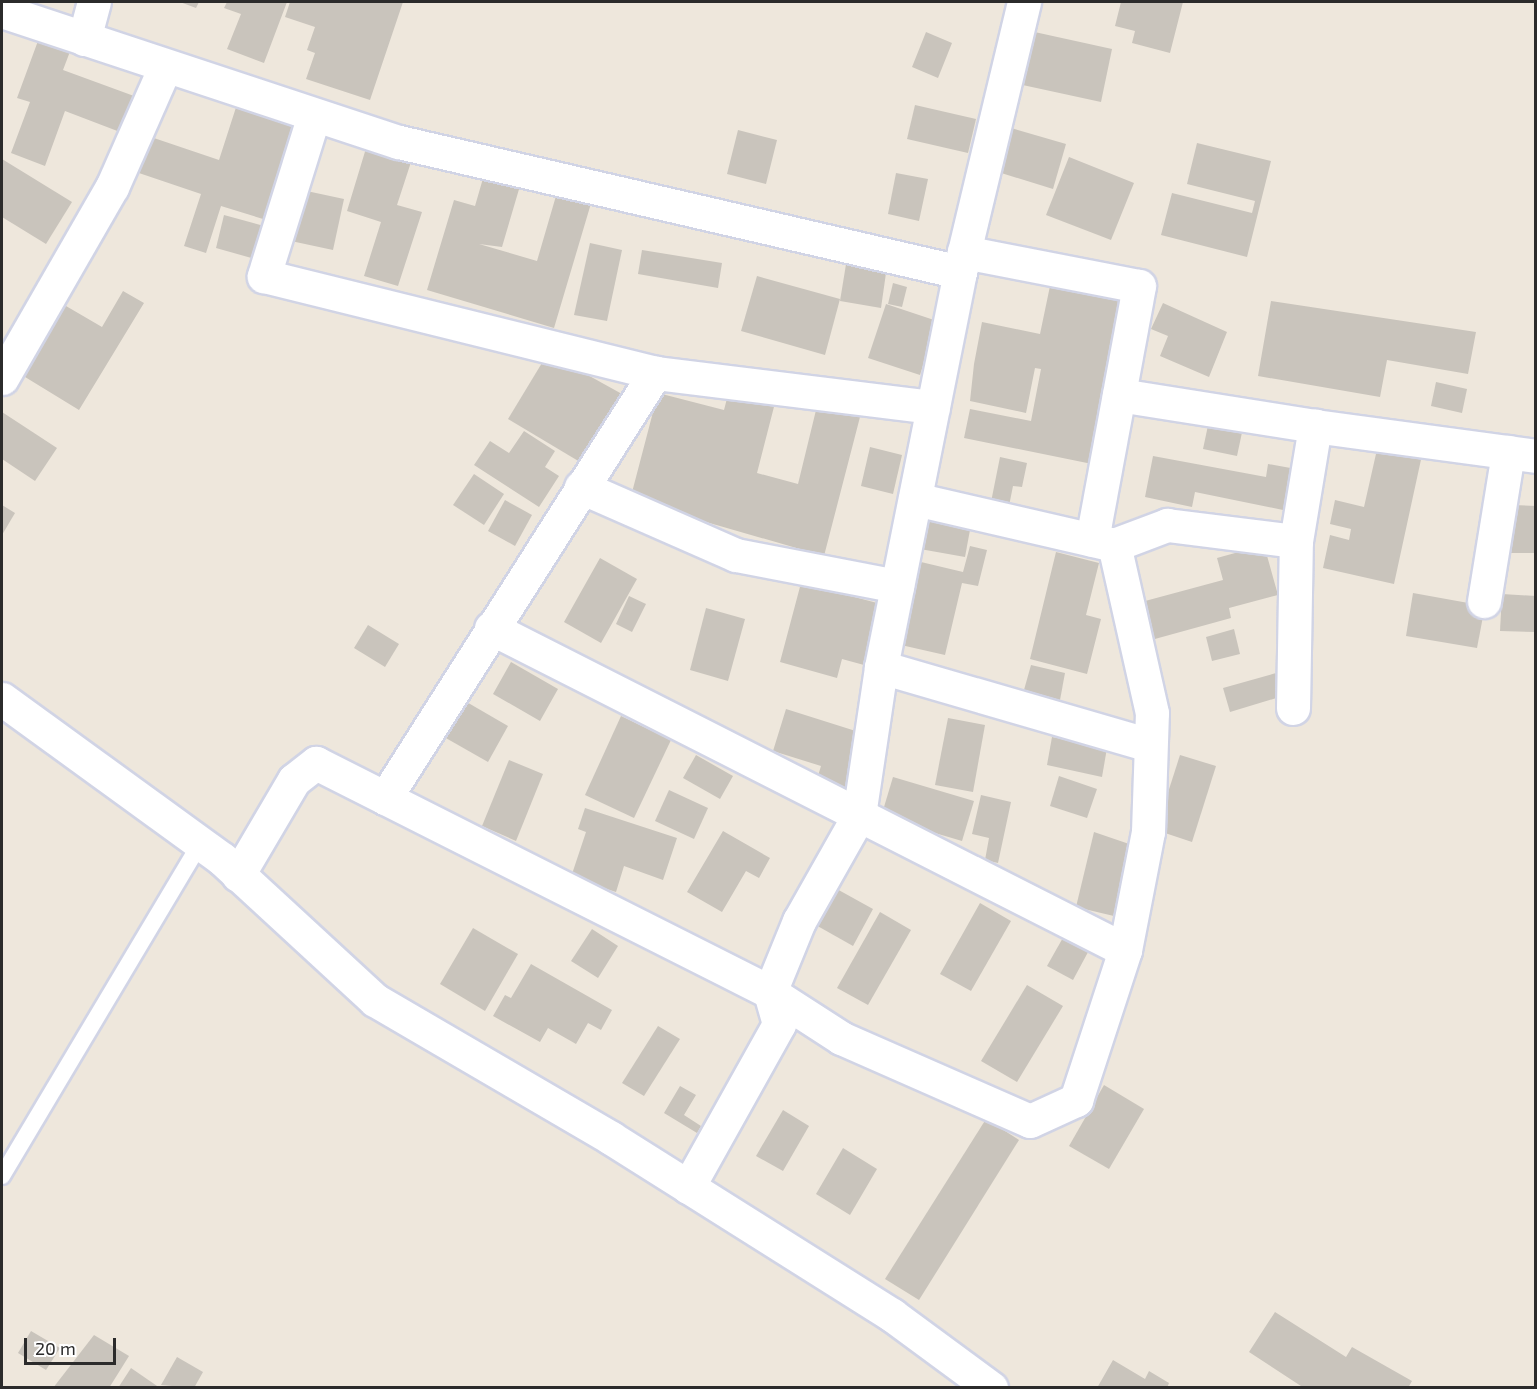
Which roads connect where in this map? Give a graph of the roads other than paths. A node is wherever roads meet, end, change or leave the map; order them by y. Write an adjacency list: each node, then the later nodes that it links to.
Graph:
1 (94, 2): 4 (street)
2 (1024, 2): 7 (street)
3 (2, 11): 4 (street)
4 (84, 39): 5 (street)
5 (165, 67): 6 (street); 9 (street)
6 (314, 115): 7 (street); 8 (street)
7 (962, 262): 10 (street); 11 (street)
8 (655, 373): 11 (street); 14 (street)
9 (2, 378)
10 (1119, 395): 12 (street); 17 (street)
11 (933, 407): 15 (street)
12 (1315, 426): 13 (street); 16 (street)
13 (1522, 454): 19 (street)
14 (581, 488): 18 (street); 20 (street)
15 (915, 499): 17 (street); 18 (street)
16 (1296, 541): 17 (street); 23 (street)
17 (1103, 542): 24 (street)
18 (897, 586): 21 (street)
19 (1484, 601)
20 (491, 628): 25 (street); 26 (street)
21 (881, 667): 24 (street); 26 (street)
22 (2, 699): 27 (street)
23 (1293, 708)
24 (1150, 745): 29 (street)
25 (385, 798): 28 (street); 30 (street)
26 (859, 815): 29 (street); 30 (street)
27 (200, 844): 28 (street); 31 (lane)
28 (238, 874): 32 (street)
29 (1125, 950): 30 (street)
30 (770, 992): 32 (street)
31 (2, 1176)
32 (688, 1187): 33 (street)
33 (991, 1388)

